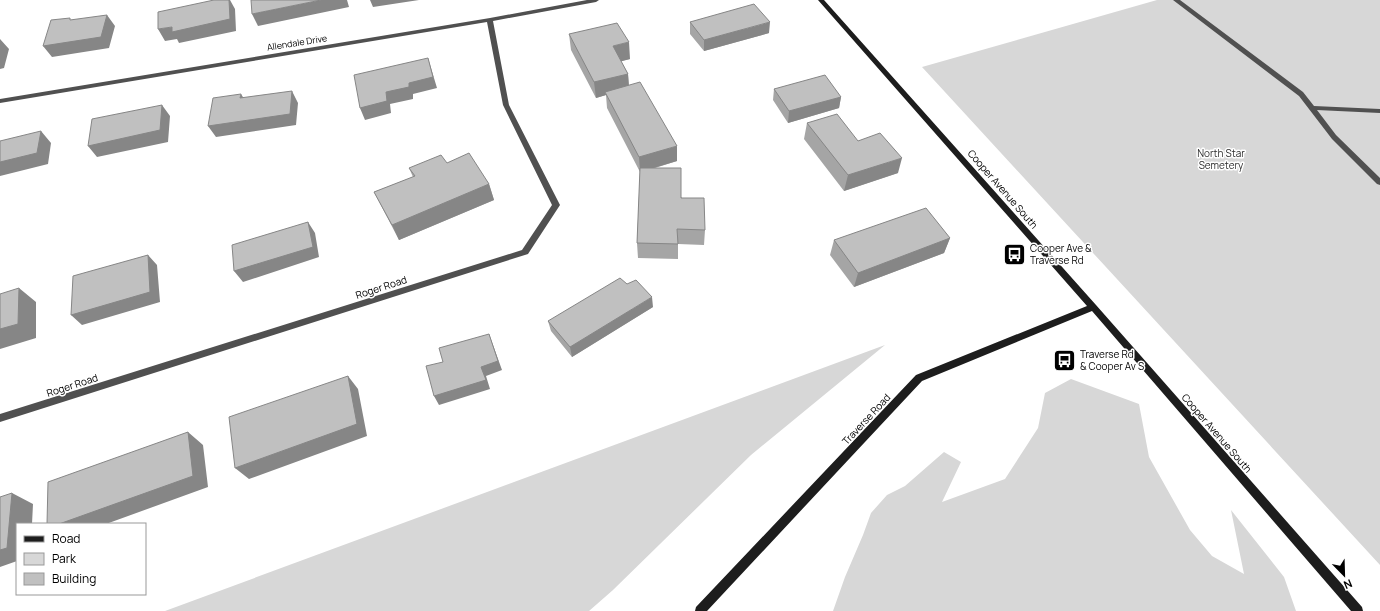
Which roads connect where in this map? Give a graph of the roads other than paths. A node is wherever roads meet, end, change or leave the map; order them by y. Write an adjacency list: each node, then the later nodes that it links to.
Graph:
1 (596, 0): 4 (street, Allendale Drive)
2 (821, 0): 9 (street, Cooper Avenue South)
3 (1176, 0): 6 (street)
4 (490, 20): 5 (street, Allendale Drive); 10 (street, Roger Road)
5 (0, 101)
6 (1312, 108): 7 (street); 8 (street)
7 (1380, 111)
8 (1380, 182)
9 (1093, 307): 11 (street, Traverse Road); 12 (street, Cooper Avenue South)
10 (0, 418)
11 (700, 611)
12 (1358, 611)

